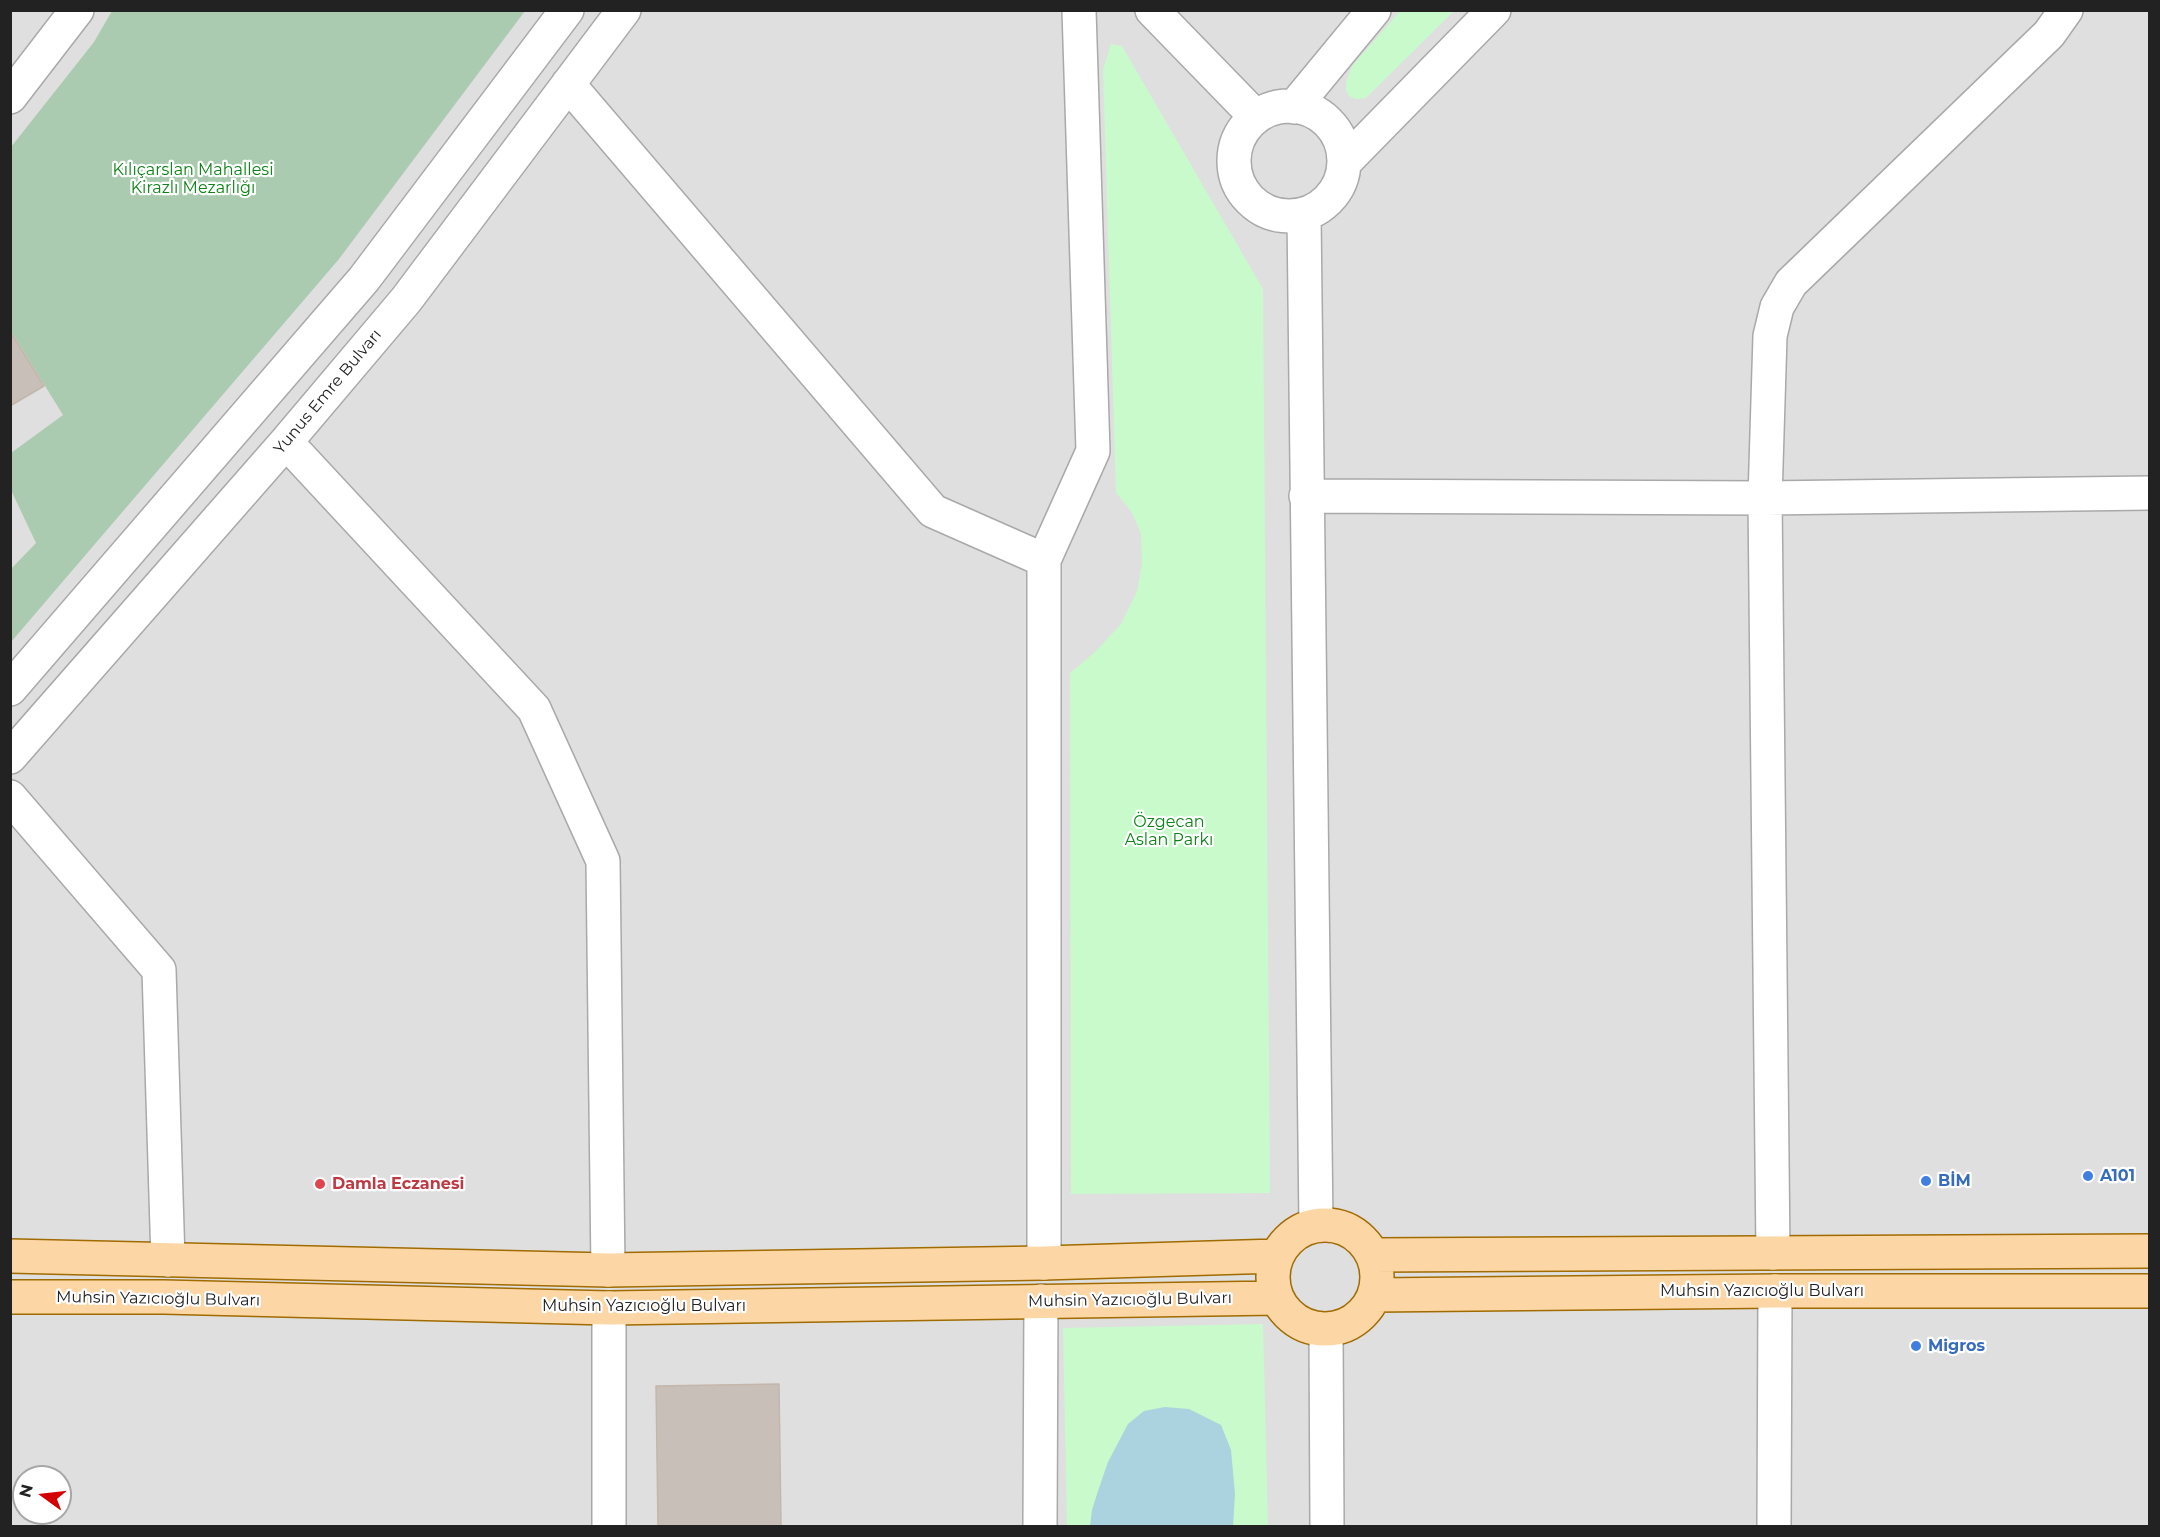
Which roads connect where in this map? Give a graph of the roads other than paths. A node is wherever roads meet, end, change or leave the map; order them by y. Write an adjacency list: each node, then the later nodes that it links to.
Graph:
1 (77, 10): 10 (street)
2 (567, 10): 20 (street)
3 (624, 10): 9 (street, Yunus Emre Bulvarı)
4 (1079, 10): 19 (street)
5 (1374, 10): 11 (street)
6 (1494, 10): 13 (street)
7 (2066, 10): 18 (street)
8 (1156, 13): 12 (street)
9 (568, 84): 15 (street, Yunus Emre Bulvarı); 19 (street)
10 (10, 97)
11 (1294, 107): 12 (street); 13 (street)
12 (1256, 117): 14 (street)
13 (1345, 162): 14 (street)
14 (1304, 215): 17 (street)
15 (286, 442): 21 (street, Yunus Emre Bulvarı); 31 (street)
16 (2150, 492): 18 (street)
17 (1306, 496): 18 (street); 23 (street)
18 (1765, 498): 25 (street)
19 (1044, 560): 30 (street)
20 (10, 689)
21 (10, 757)
22 (10, 797): 29 (street)
23 (1316, 1225): 26 (main road); 28 (main road)
24 (2150, 1251): 25 (main road)
25 (1773, 1253): 26 (main road)
26 (1373, 1255): 34 (main road)
27 (10, 1256): 29 (main road)
28 (1277, 1256): 30 (main road); 36 (main road)
29 (168, 1260): 31 (main road)
30 (1044, 1263): 31 (main road)
31 (608, 1270)
32 (1774, 1291): 33 (main road, Muhsin Yazıcıoğlu Bulvarı); 34 (main road, Muhsin Yazıcıoğlu Bulvarı); 43 (street)
33 (2150, 1291)
34 (1374, 1295): 39 (main road)
35 (10, 1297): 38 (main road, Muhsin Yazıcıoğlu Bulvarı)
36 (1277, 1298): 37 (main road, Muhsin Yazıcıoğlu Bulvarı); 39 (main road)
37 (1041, 1301): 38 (main road, Muhsin Yazıcıoğlu Bulvarı); 41 (street)
38 (609, 1308): 40 (street)
39 (1326, 1330): 42 (street)
40 (609, 1527)
41 (1040, 1527)
42 (1327, 1527)
43 (1774, 1527)

